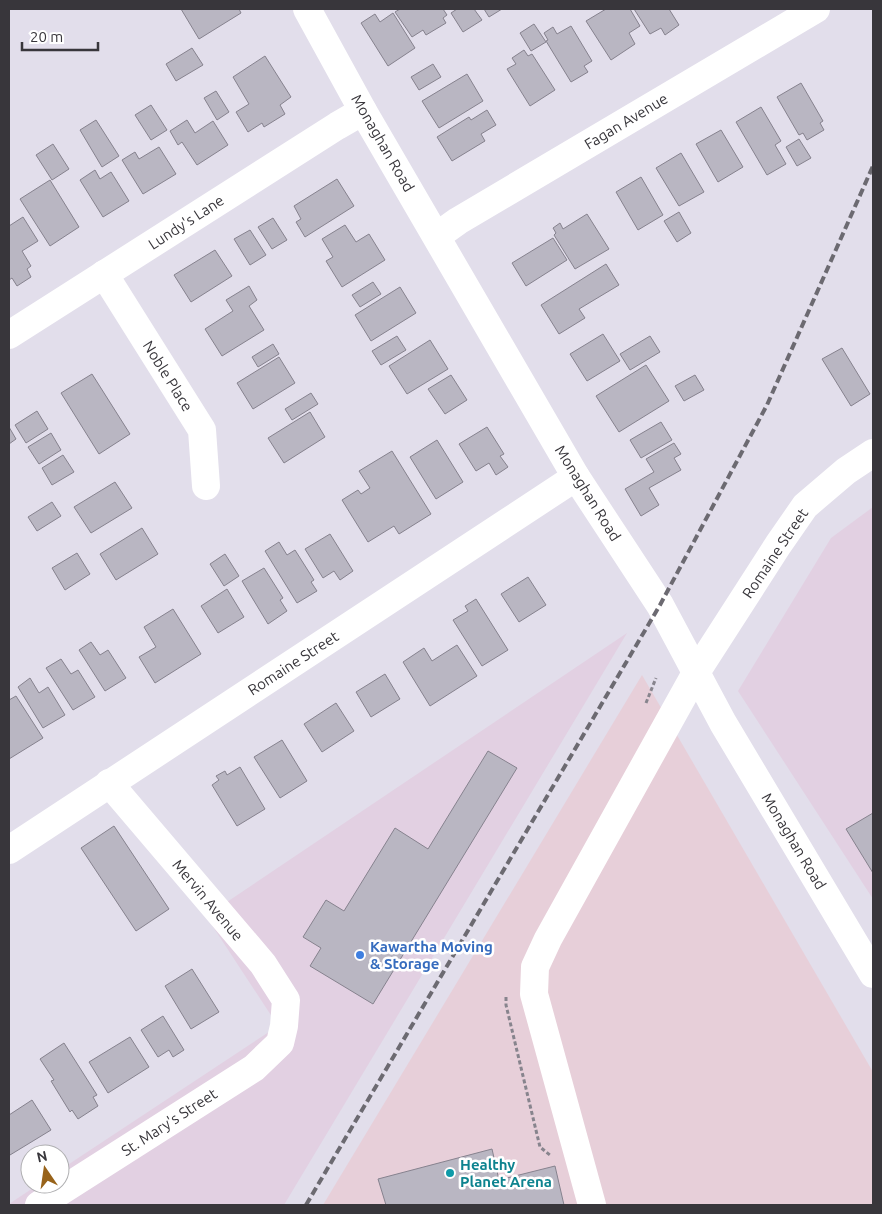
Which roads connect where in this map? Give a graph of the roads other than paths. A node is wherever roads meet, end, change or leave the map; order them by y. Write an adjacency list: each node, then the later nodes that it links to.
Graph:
1 (306, 9): 3 (street, Monaghan Road)
2 (816, 9): 4 (street, Fagan Avenue)
3 (363, 111): 4 (street, Monaghan Road); 5 (street, Lundy's Lane)
4 (437, 236): 8 (street, Monaghan Road)
5 (104, 274): 6 (street, Lundy's Lane); 9 (street, Noble Place)
6 (9, 335)
7 (873, 453): 10 (street, Romaine Street)
8 (576, 477): 10 (street, Monaghan Road); 11 (street, Romaine Street)
9 (206, 486)
10 (697, 672): 13 (street, Monaghan Road); 16 (street, Romaine Street)
11 (109, 783): 12 (street, Romaine Street); 14 (street, Mervin Avenue)
12 (9, 850)
13 (873, 974)
14 (284, 1026): 15 (street, St. Mary's Street)
15 (39, 1205)
16 (592, 1205)

